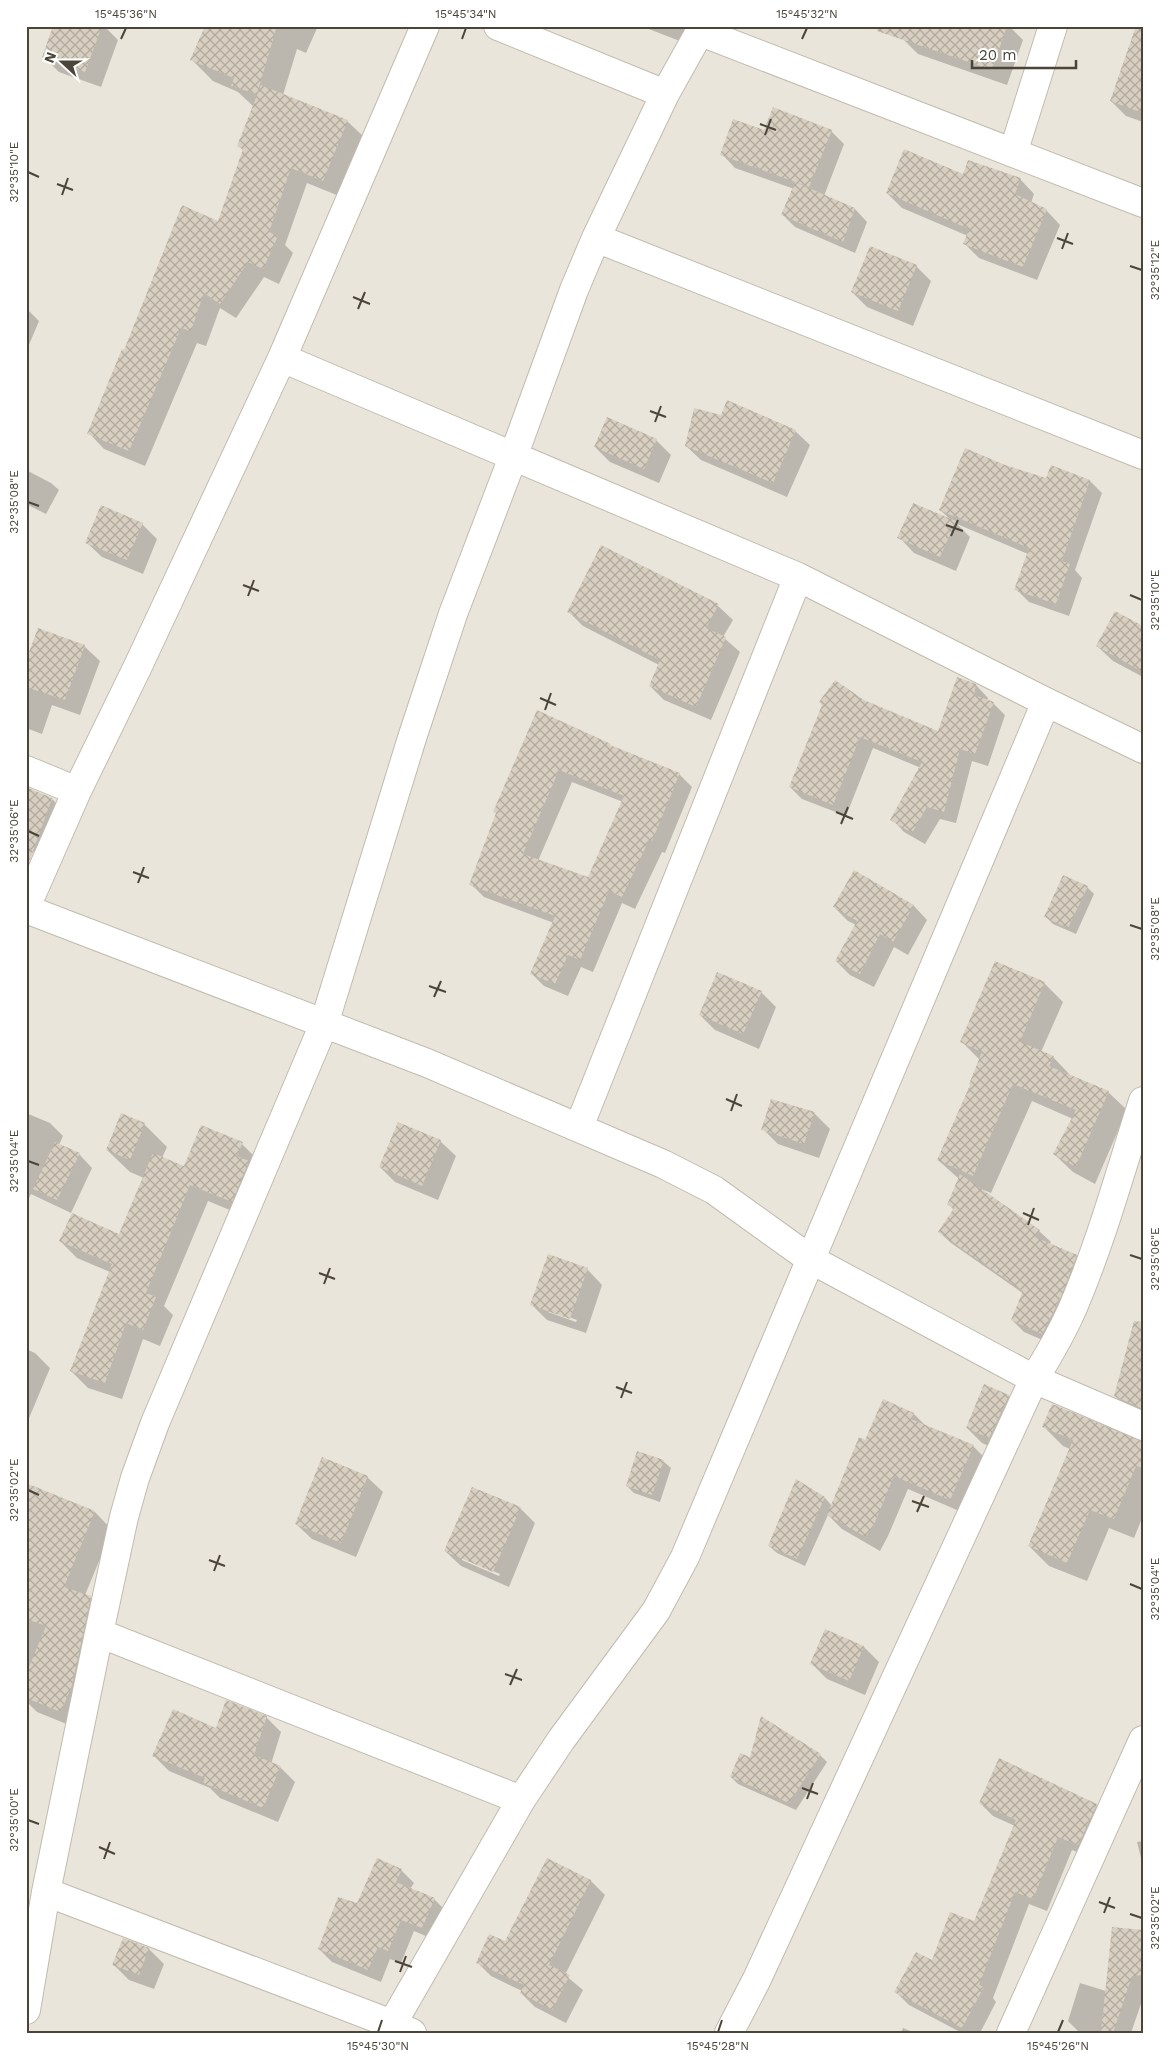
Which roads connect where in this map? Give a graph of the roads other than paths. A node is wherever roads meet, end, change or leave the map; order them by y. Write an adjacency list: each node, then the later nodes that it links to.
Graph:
1 (425, 26): 9 (street)
2 (498, 26): 5 (street)
3 (1053, 26): 6 (street)
4 (702, 29): 5 (street); 6 (street)
5 (665, 94): 8 (street)
6 (1013, 152): 7 (street)
7 (1143, 203)
8 (596, 238): 10 (street); 11 (street)
9 (282, 358): 11 (street); 16 (street)
10 (1143, 455)
11 (514, 457): 12 (street); 18 (street)
12 (798, 577): 13 (street); 20 (street)
13 (1046, 702): 14 (street); 21 (street)
14 (1143, 748)
15 (26, 770): 16 (street)
16 (77, 791): 17 (street)
17 (26, 908): 18 (street)
18 (324, 1024): 20 (street); 24 (street)
19 (1143, 1101): 22 (street)
20 (579, 1127): 21 (street)
21 (810, 1259): 22 (street); 26 (street)
22 (1034, 1379): 23 (street); 30 (street)
23 (1143, 1426)
24 (99, 1633): 26 (street); 27 (street)
25 (1139, 1756): 31 (street)
26 (521, 1800): 29 (street)
27 (46, 1892): 28 (street); 29 (street)
28 (26, 2010)
29 (397, 2030)
30 (729, 2033)
31 (1010, 2033)

